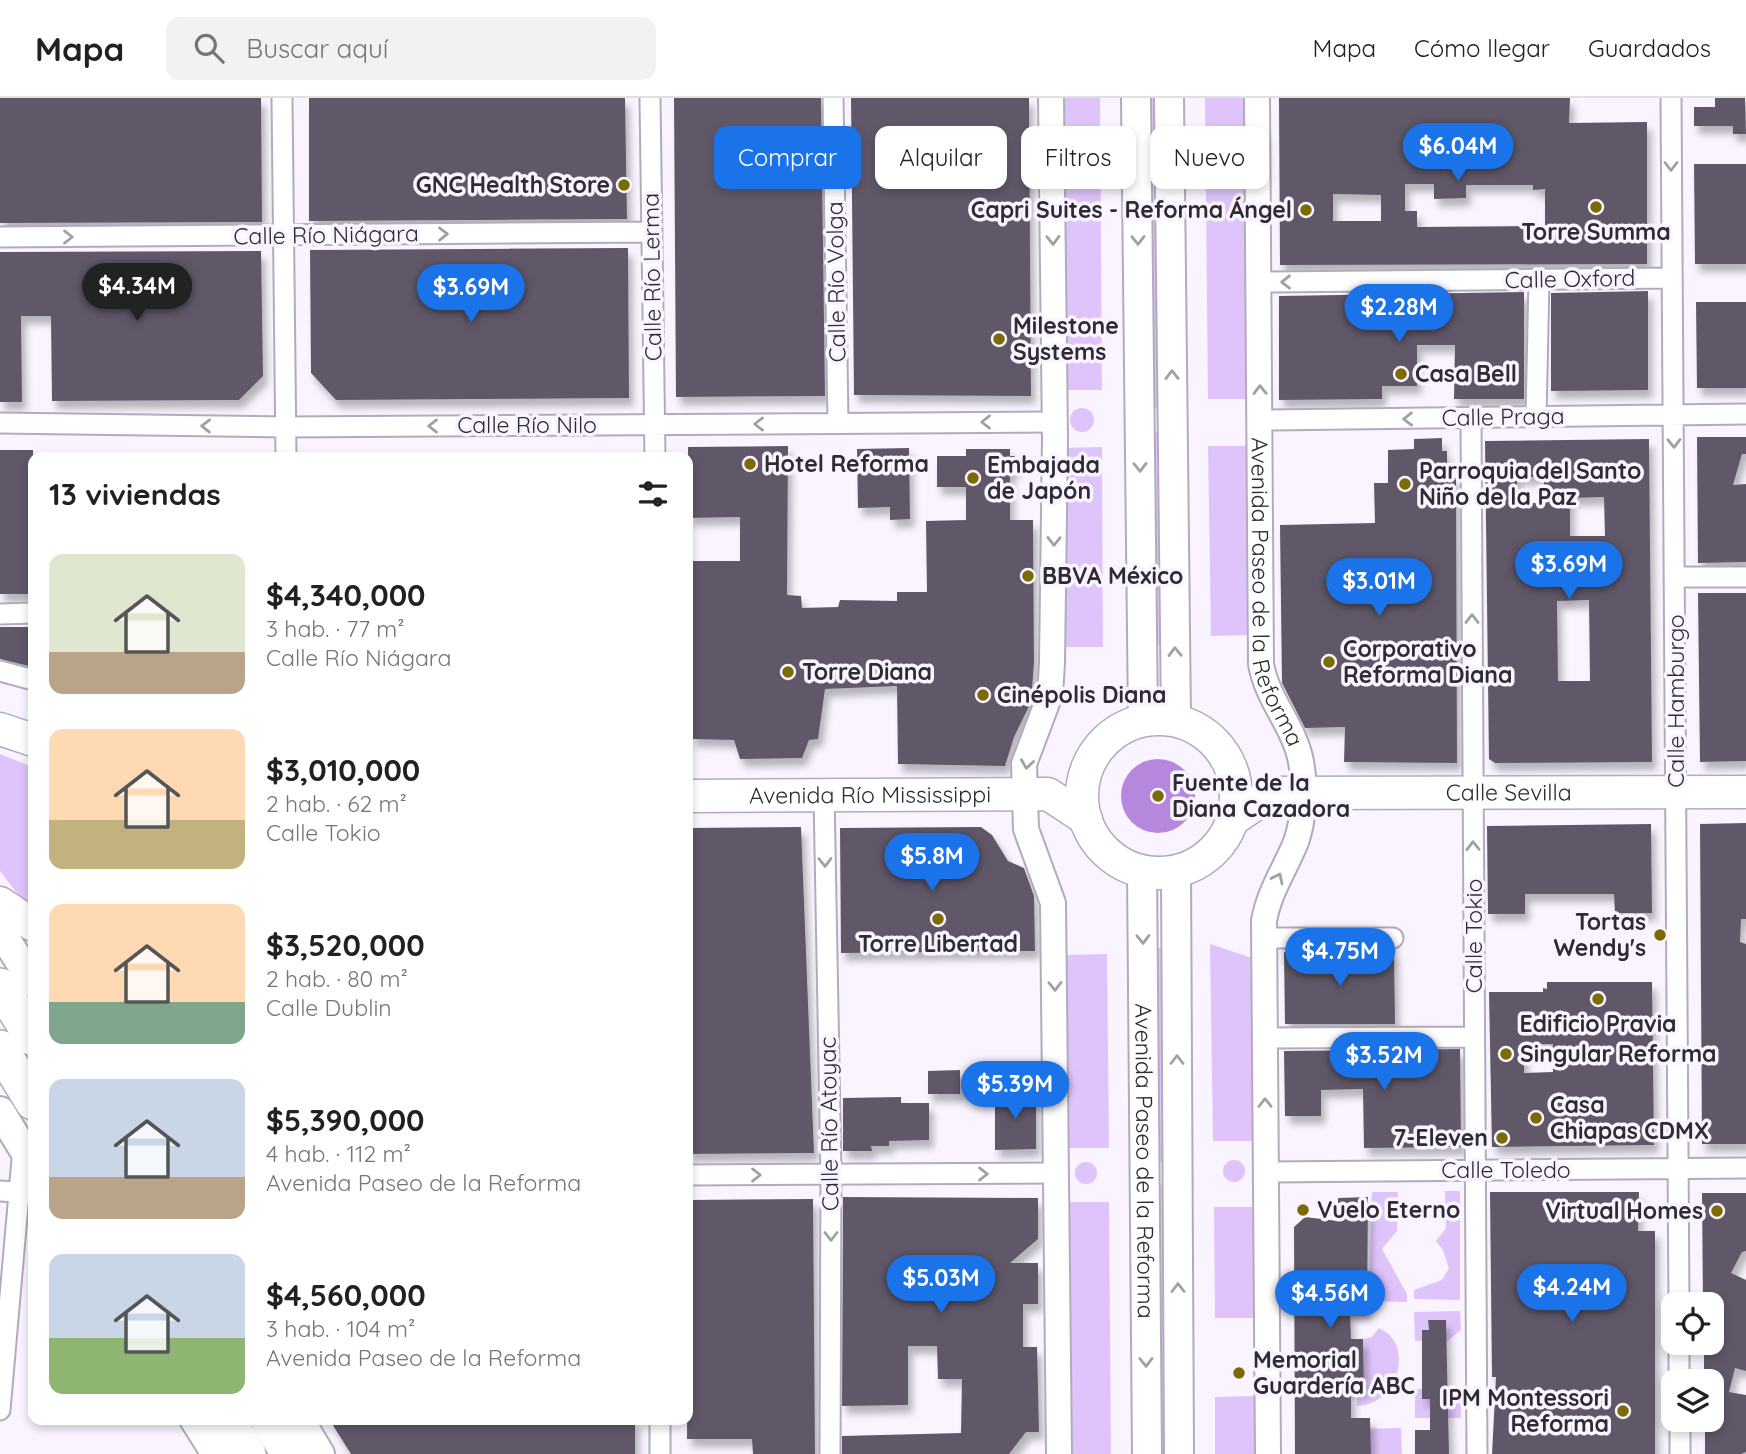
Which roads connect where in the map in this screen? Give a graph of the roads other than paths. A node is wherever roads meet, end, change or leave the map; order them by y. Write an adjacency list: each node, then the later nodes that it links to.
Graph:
1 (282, 98): 10 (street)
2 (650, 98): 9 (street, Calle Río Lerma)
3 (833, 98): 22 (street, Calle Río Volga)
4 (1051, 98): 20 (street, one-way to 20)
5 (1136, 98): 33 (main road, one-way to 33)
6 (1168, 98): 34 (main road, one-way to 6)
7 (1256, 98): 14 (street, Avenida Paseo de la Reforma)
8 (1671, 98): 12 (street, Calle Hamburgo, one-way to 12)
9 (652, 232): 10 (street, Calle Río Niágara, one-way to 9); 23 (street, Calle Río Lerma)
10 (284, 236): 11 (street, Calle Río Niágara, one-way to 10); 24 (street)
11 (0, 237)
12 (1672, 278): 13 (street, Calle Oxford); 16 (street, Calle Hamburgo)
13 (1539, 279): 14 (street, Calle Oxford, one-way to 14); 17 (street)
14 (1258, 282): 19 (street, Avenida Paseo de la Reforma, one-way to 14)
15 (1746, 414): 16 (street, Calle Praga)
16 (1673, 415): 17 (street, Calle Praga); 27 (street, Calle Hamburgo, one-way to 27)
17 (1536, 417): 18 (street, Calle Praga)
18 (1471, 418): 19 (street, Calle Praga, one-way to 19); 39 (street, Calle Tokio, one-way to 18)
19 (1260, 421): 43 (street, Avenida Paseo de la Reforma)
20 (1055, 422): 22 (street, Calle Río Nilo, one-way to 22); 44 (street, one-way to 44)
21 (0, 423): 24 (street, Calle Río Nilo, one-way to 21)
22 (838, 424): 23 (street, Calle Río Nilo, one-way to 23)
23 (654, 425): 24 (street, Calle Río Nilo, one-way to 24); 26 (street, Calle Río Lerma)
24 (285, 427): 25 (street)
25 (286, 452)
26 (655, 452)
27 (1675, 577): 28 (street); 40 (street, Calle Hamburgo)
28 (1746, 577)
29 (28, 613): 30 (street)
30 (0, 614)
31 (0, 671): 32 (street)
32 (28, 679)
33 (1143, 720): 34 (main road); 37 (main road)
34 (1176, 720): 38 (main road)
35 (0, 729): 36 (main road)
36 (28, 738)
37 (1088, 767): 44 (main road); 46 (main road)
38 (1231, 768): 43 (main road); 47 (main road)
39 (1473, 792): 40 (main road, Calle Sevilla); 43 (main road, Calle Sevilla); 57 (street, Calle Tokio, one-way to 39)
40 (1676, 792): 41 (main road, Calle Sevilla); 65 (street, Calle Hamburgo)
41 (1746, 792)
42 (824, 793): 44 (main road, Avenida Río Mississippi); 45 (main road, Avenida Río Mississippi); 69 (street, Calle Río Atoyac, one-way to 69)
43 (1287, 793): 47 (main road); 54 (street, Avenida Paseo de la Reforma, one-way to 43)
44 (1038, 794): 46 (main road); 67 (street, one-way to 67)
45 (693, 796)
46 (1086, 819): 48 (main road)
47 (1232, 820): 49 (main road)
48 (1142, 871): 49 (main road); 87 (main road, Avenida Paseo de la Reforma, one-way to 87)
49 (1176, 871): 88 (main road, Avenida Paseo de la Reforma, one-way to 49)
50 (0, 902): 51 (main road)
51 (28, 922)
52 (0, 930): 55 (main road)
53 (1393, 937): 54 (street)
54 (1264, 938): 58 (street, Avenida Paseo de la Reforma)
55 (23, 980): 56 (highway)
56 (28, 1009)
57 (1474, 1037): 58 (street); 64 (street, Calle Tokio)
58 (1265, 1038): 66 (street, Avenida Paseo de la Reforma, one-way to 58)
59 (0, 1048): 60 (highway)
60 (28, 1094)
61 (0, 1111): 62 (main road)
62 (28, 1157): 70 (street)
63 (1746, 1168): 65 (street, Calle Toledo)
64 (1475, 1170): 65 (street, Calle Toledo); 66 (street, Calle Toledo); 90 (street, Calle Tokio)
65 (1679, 1170): 71 (street, Calle Hamburgo)
66 (1266, 1172): 89 (street, Avenida Paseo de la Reforma)
67 (1056, 1173): 69 (street, one-way to 67); 86 (street)
68 (693, 1175): 69 (street, one-way to 69)
69 (831, 1175): 85 (street, Calle Río Atoyac, one-way to 85)
70 (18, 1192): 72 (street)
71 (1679, 1292)
72 (2, 1347): 73 (street)
73 (0, 1410)
74 (198, 1425): 80 (main road)
75 (231, 1425): 81 (highway)
76 (272, 1425): 82 (highway)
77 (303, 1425): 83 (main road)
78 (660, 1425): 84 (street)
79 (1680, 1432): 91 (street)
80 (216, 1454)
81 (248, 1454)
82 (289, 1454)
83 (320, 1454)
84 (660, 1454)
85 (830, 1454)
86 (1059, 1454)
87 (1147, 1454)
88 (1179, 1454)
89 (1268, 1454)
90 (1477, 1454)
91 (1680, 1454)

